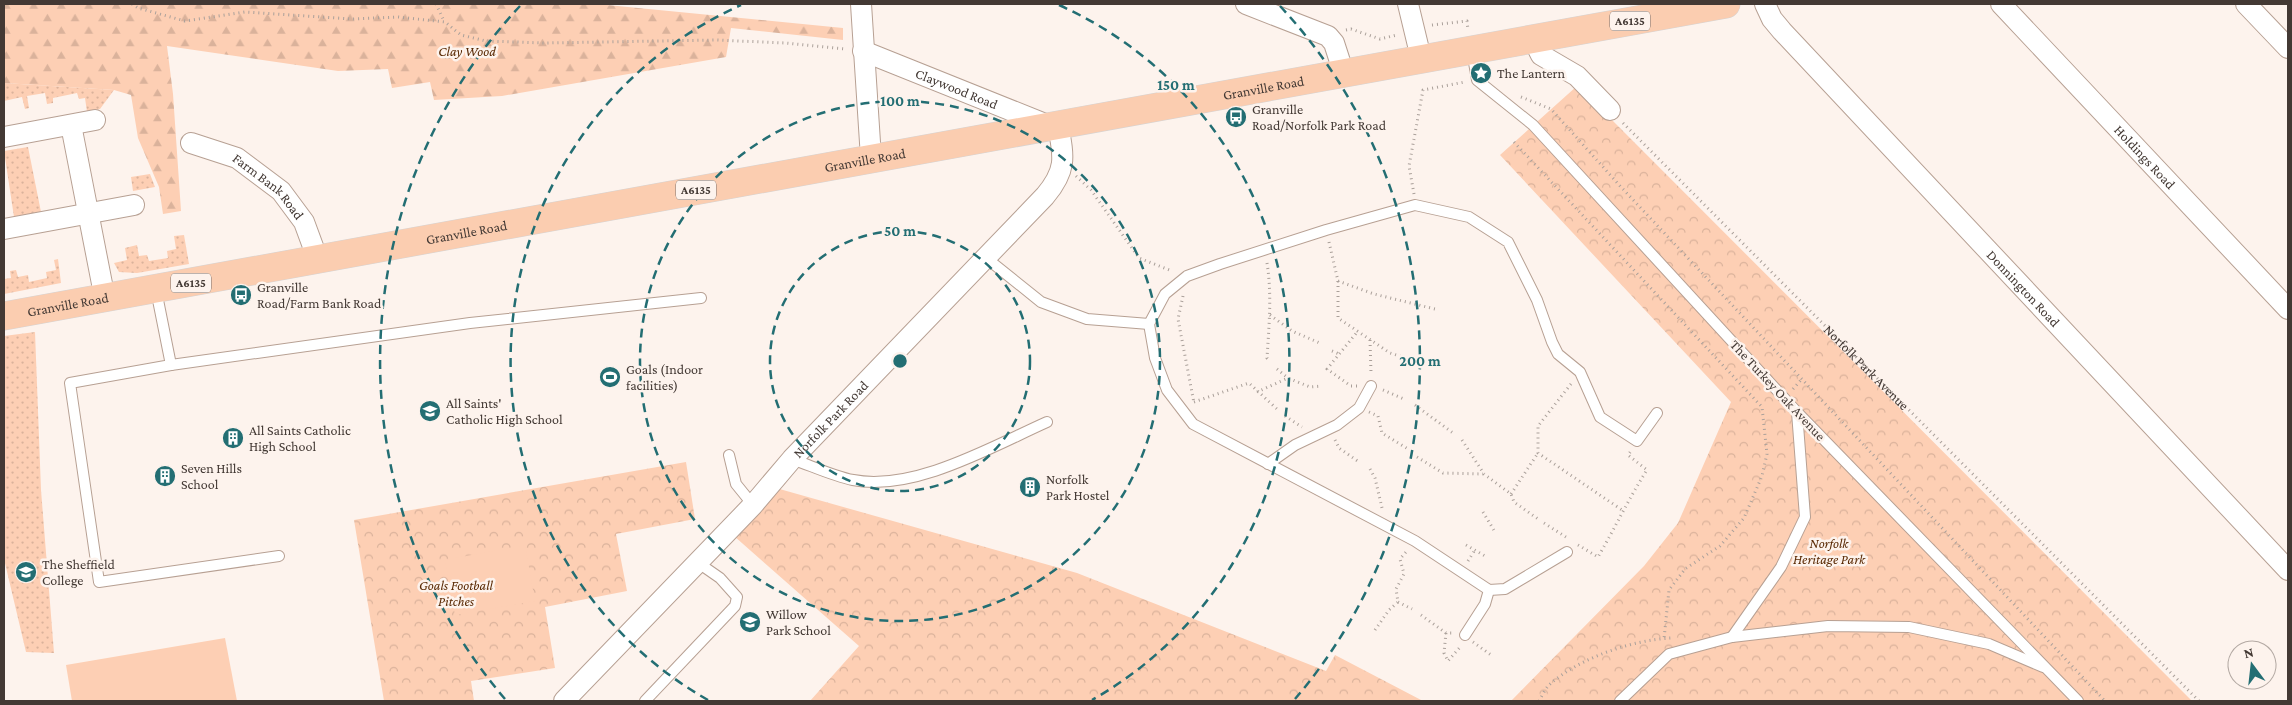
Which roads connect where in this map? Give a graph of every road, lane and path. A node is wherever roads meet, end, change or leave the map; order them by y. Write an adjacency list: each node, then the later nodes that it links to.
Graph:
1 (132, 4): 10 (path)
2 (436, 4): 10 (path)
3 (861, 4): 14 (street)
4 (1246, 4): 16 (street)
5 (1408, 4): 15 (street)
6 (1726, 4): 11 (main road, Granville Road / A6135)
7 (1765, 4): 98 (street, Donnington Road)
8 (2001, 4): 42 (street, Holdings Road)
9 (2246, 4): 12 (street)
10 (445, 22): 14 (path)
11 (1533, 39): 13 (main road, Granville Road / A6135); 19 (street)
12 (2288, 48)
13 (1472, 50): 15 (main road, Granville Road / A6135); 17 (lane)
14 (864, 51): 22 (street, Claywood Road); 26 (street)
15 (1422, 58): 16 (main road, Granville Road / A6135)
16 (1344, 74): 22 (main road, Granville Road / A6135)
17 (1477, 80): 28 (path); 67 (lane, The Turkey Oak Avenue)
18 (1551, 109): 114 (path)
19 (1610, 110): 115 (path, Norfolk Park Avenue)
20 (95, 120): 21 (street)
21 (70, 125): 23 (street); 30 (street)
22 (1054, 126): 26 (main road, Granville Road / A6135); 27 (street)
23 (4, 137)
24 (1514, 142): 106 (path)
25 (191, 143): 35 (street, Farm Bank Road)
26 (871, 158): 35 (main road, Granville Road / A6135)
27 (1063, 164): 34 (street, Norfolk Park Road); 36 (path)
28 (1415, 204): 32 (lane); 55 (lane)
29 (134, 205): 30 (street)
30 (88, 213): 31 (street); 40 (street)
31 (4, 229)
32 (1326, 230): 33 (lane); 37 (path)
33 (1264, 251): 36 (lane); 43 (path)
34 (985, 257): 45 (lane); 79 (street, Norfolk Park Road)
35 (318, 260): 38 (main road, Granville Road / A6135)
36 (1187, 276): 45 (lane); 63 (path)
37 (1338, 281): 41 (path); 46 (path)
38 (156, 289): 40 (main road, Granville Road / A6135); 53 (lane)
39 (702, 298): 53 (lane)
40 (105, 299): 44 (main road, Granville Road / A6135)
41 (1436, 309)
42 (2288, 309)
43 (1270, 315): 48 (path); 51 (path)
44 (4, 316)
45 (1149, 324): 70 (lane)
46 (1358, 331): 47 (path); 50 (path)
47 (1370, 340): 52 (path); 60 (path)
48 (1322, 344)
49 (1332, 351): 50 (path)
50 (1339, 354): 59 (path)
51 (1270, 361)
52 (1415, 361)
53 (171, 365): 95 (lane)
54 (1277, 369): 56 (path)
55 (1580, 372): 74 (lane); 76 (path)
56 (1288, 378): 57 (path); 61 (path)
57 (1322, 386)
58 (1343, 386): 59 (path)
59 (1351, 386): 60 (path)
60 (1371, 386): 62 (path); 65 (lane)
61 (1257, 392): 63 (path); 66 (path)
62 (1404, 399)
63 (1194, 402): 70 (path)
64 (1415, 405): 72 (path)
65 (1360, 408): 71 (lane); 75 (path)
66 (1278, 410)
67 (1797, 412): 104 (lane); 108 (lane, The Turkey Oak Avenue)
68 (1657, 413): 74 (lane)
69 (1048, 422): 79 (lane)
70 (1200, 428): 81 (lane)
71 (1328, 429): 80 (path); 81 (lane)
72 (1453, 433)
73 (1462, 440): 83 (path)
74 (1637, 441): 86 (path)
75 (1408, 449)
76 (1538, 454): 84 (path); 86 (path)
77 (729, 456): 85 (lane)
78 (1417, 456): 83 (path)
79 (792, 459): 85 (street, Norfolk Park Road)
80 (1359, 462)
81 (1268, 464): 90 (lane)
82 (1370, 468): 90 (path)
83 (1484, 474): 84 (path)
84 (1511, 494): 88 (path)
85 (753, 505): 97 (street, Norfolk Park Road)
86 (1622, 510): 89 (path)
87 (1483, 512): 91 (path)
88 (1538, 519)
89 (1544, 523)
90 (1387, 527): 92 (lane)
91 (1495, 532)
92 (1415, 542): 99 (lane); 100 (path)
93 (1466, 545): 96 (path)
94 (1568, 552): 99 (lane)
95 (279, 556)
96 (1485, 556)
97 (696, 562): 109 (street, Norfolk Park Road); 110 (lane)
98 (2288, 570)
99 (1490, 590): 107 (lane)
100 (1398, 602): 101 (path); 102 (path)
101 (1412, 609)
102 (1375, 630)
103 (1446, 632): 107 (path)
104 (1732, 637): 108 (lane); 112 (lane)
105 (1674, 638): 106 (path)
106 (1664, 639): 111 (path)
107 (1464, 640)
108 (2047, 668): 113 (lane, The Turkey Oak Avenue)
109 (571, 699)
110 (645, 701)
111 (1539, 701)
112 (1620, 701)
113 (2078, 701)
114 (2105, 701)
115 (2199, 701)

